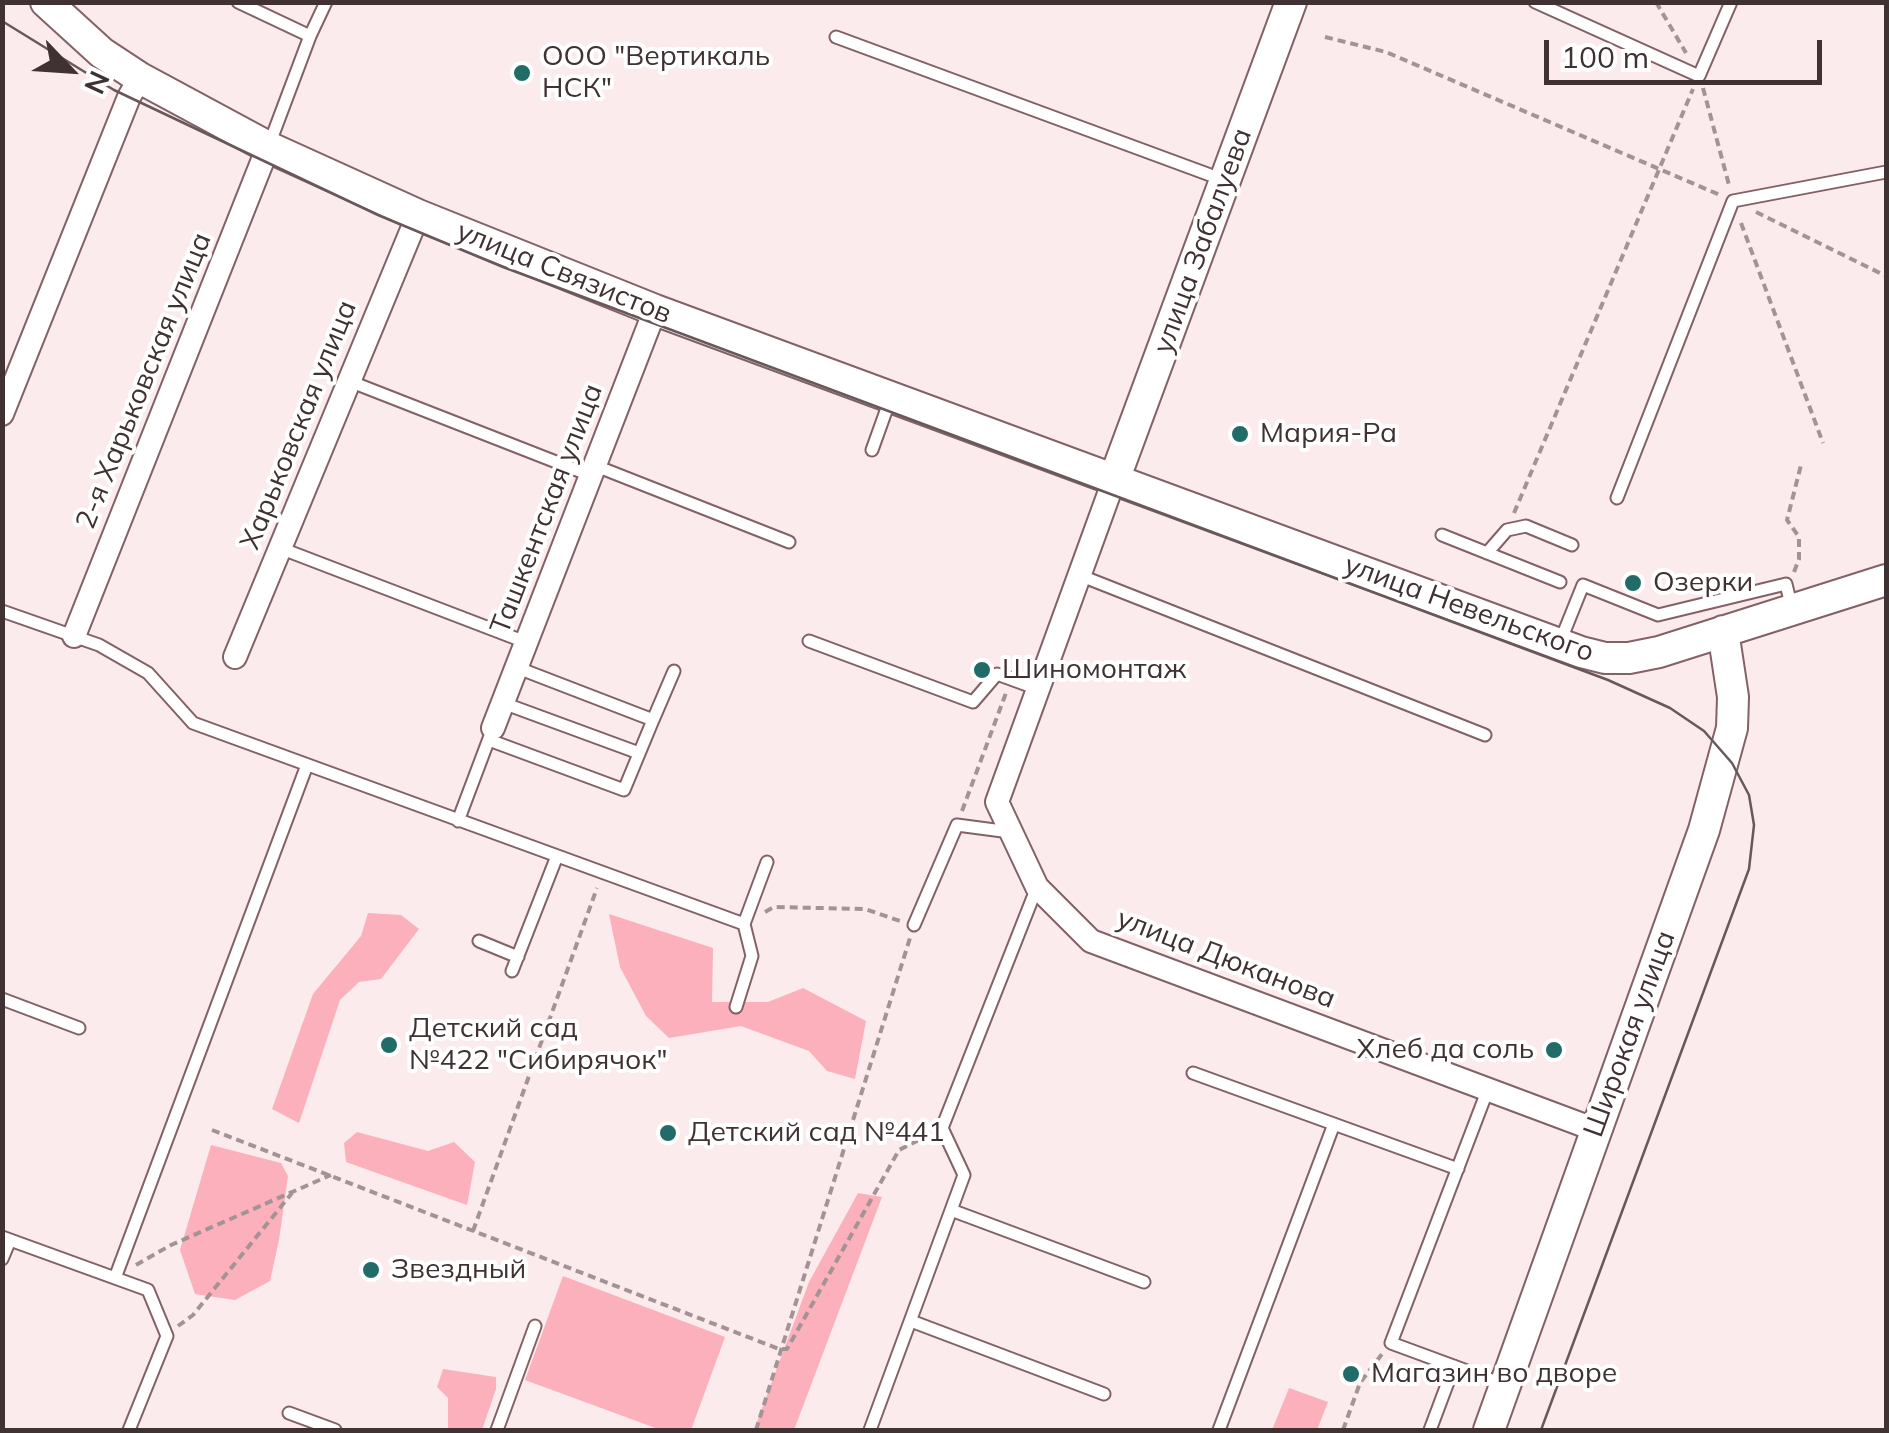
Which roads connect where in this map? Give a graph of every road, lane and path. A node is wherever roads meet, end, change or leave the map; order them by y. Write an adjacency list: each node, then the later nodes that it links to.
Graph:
1 (46, 2): 13 (street, улица Связистов)
2 (238, 2): 9 (lane)
3 (326, 2): 9 (lane)
4 (1291, 2): 17 (street, улица Забалуева)
5 (1535, 2): 8 (lane)
6 (1577, 2): 8 (lane)
7 (1731, 2): 12 (lane)
8 (1572, 16): 12 (lane)
9 (310, 36): 14 (lane)
10 (836, 37): 17 (lane)
11 (1325, 37): 15 (path)
12 (1699, 76): 15 (path)
13 (140, 78): 14 (street, улица Связистов); 24 (street)
14 (268, 147): 19 (street, улица Связистов); 42 (street, 2-я Харьковская улица)
15 (1658, 168): 18 (path); 30 (path)
16 (1886, 172): 18 (lane)
17 (1225, 180): 28 (street, улица Забалуева)
18 (1733, 201): 20 (path); 29 (lane)
19 (418, 215): 21 (street, улица Связистов); 22 (street, Харьковская улица)
20 (1886, 276)
21 (655, 310): 23 (street, улица Связистов); 27 (street, Ташкентская улица)
22 (349, 381): 27 (lane); 34 (street, Харьковская улица)
23 (892, 397): 25 (lane); 28 (street, улица Связистов)
24 (2, 414)
25 (872, 450)
26 (1801, 465): 39 (path)
27 (594, 471): 32 (lane); 44 (street, Ташкентская улица)
28 (1114, 480): 36 (street, улица Дюканова); 45 (street, улица Невельского)
29 (1617, 498)
30 (1507, 530): 33 (lane); 35 (lane)
31 (1442, 534): 35 (lane)
32 (789, 542)
33 (1572, 545)
34 (280, 548): 44 (lane); 46 (street, Харьковская улица)
35 (1488, 553): 38 (lane)
36 (1080, 575): 50 (street, улица Дюканова); 54 (lane)
37 (1886, 580): 39 (street, улица Невельского)
38 (1560, 582)
39 (1789, 597): 41 (street, улица Невельского); 45 (lane)
40 (2, 611): 42 (lane)
41 (1723, 630): 45 (street, улица Невельского); 77 (street, Широкая улица)
42 (74, 636): 56 (lane)
43 (809, 641): 49 (lane)
44 (528, 643): 47 (street, Ташкентская улица)
45 (1559, 644)
46 (235, 658)
47 (518, 668): 51 (street, Ташкентская улица); 52 (lane)
48 (674, 671): 52 (lane)
49 (1011, 680): 50 (lane); 58 (path)
50 (1038, 689): 59 (street, улица Дюканова)
51 (503, 703): 53 (street, Ташкентская улица); 55 (lane)
52 (652, 720): 55 (lane)
53 (491, 734): 55 (lane); 57 (lane)
54 (1485, 735)
55 (639, 753)
56 (308, 765): 57 (lane); 85 (lane)
57 (458, 820): 60 (lane)
58 (957, 824): 59 (lane); 65 (lane)
59 (1010, 832): 63 (street, улица Дюканова)
60 (557, 856): 62 (lane); 67 (lane)
61 (767, 862): 64 (lane)
62 (602, 872): 64 (lane); 82 (path)
63 (1037, 887): 73 (street, улица Дюканова); 75 (lane)
64 (744, 924): 65 (path); 70 (lane)
65 (914, 926): 91 (path)
66 (479, 942): 67 (lane)
67 (518, 957): 68 (lane)
68 (512, 971)
69 (2, 1000): 71 (lane)
70 (736, 1008)
71 (79, 1028)
72 (1193, 1074): 74 (lane)
73 (1488, 1089): 77 (street, улица Дюканова); 78 (lane)
74 (1334, 1124): 78 (lane); 101 (lane)
75 (942, 1128): 81 (lane); 91 (path)
76 (212, 1130): 79 (path)
77 (1596, 1130): 93 (street, Широкая улица)
78 (1458, 1169): 90 (lane)
79 (331, 1175): 80 (path); 82 (path)
80 (294, 1191): 85 (path); 89 (path)
81 (951, 1210): 86 (lane); 87 (lane)
82 (473, 1231): 91 (path)
83 (6, 1238): 84 (lane); 85 (lane)
84 (2, 1259)
85 (115, 1278): 89 (lane)
86 (1144, 1282)
87 (911, 1320): 94 (lane); 100 (lane)
88 (536, 1326): 98 (lane)
89 (167, 1336): 96 (lane)
90 (1391, 1342): 92 (lane); 102 (path)
91 (779, 1350): 99 (path)
92 (1454, 1366): 93 (lane); 103 (lane)
93 (1505, 1385): 104 (street, Широкая улица)
94 (1104, 1394)
95 (288, 1414): 97 (lane)
96 (134, 1429)
97 (335, 1430)
98 (496, 1430)
99 (756, 1430)
100 (873, 1430)
101 (1219, 1430)
102 (1343, 1430)
103 (1430, 1430)
104 (1489, 1430)

